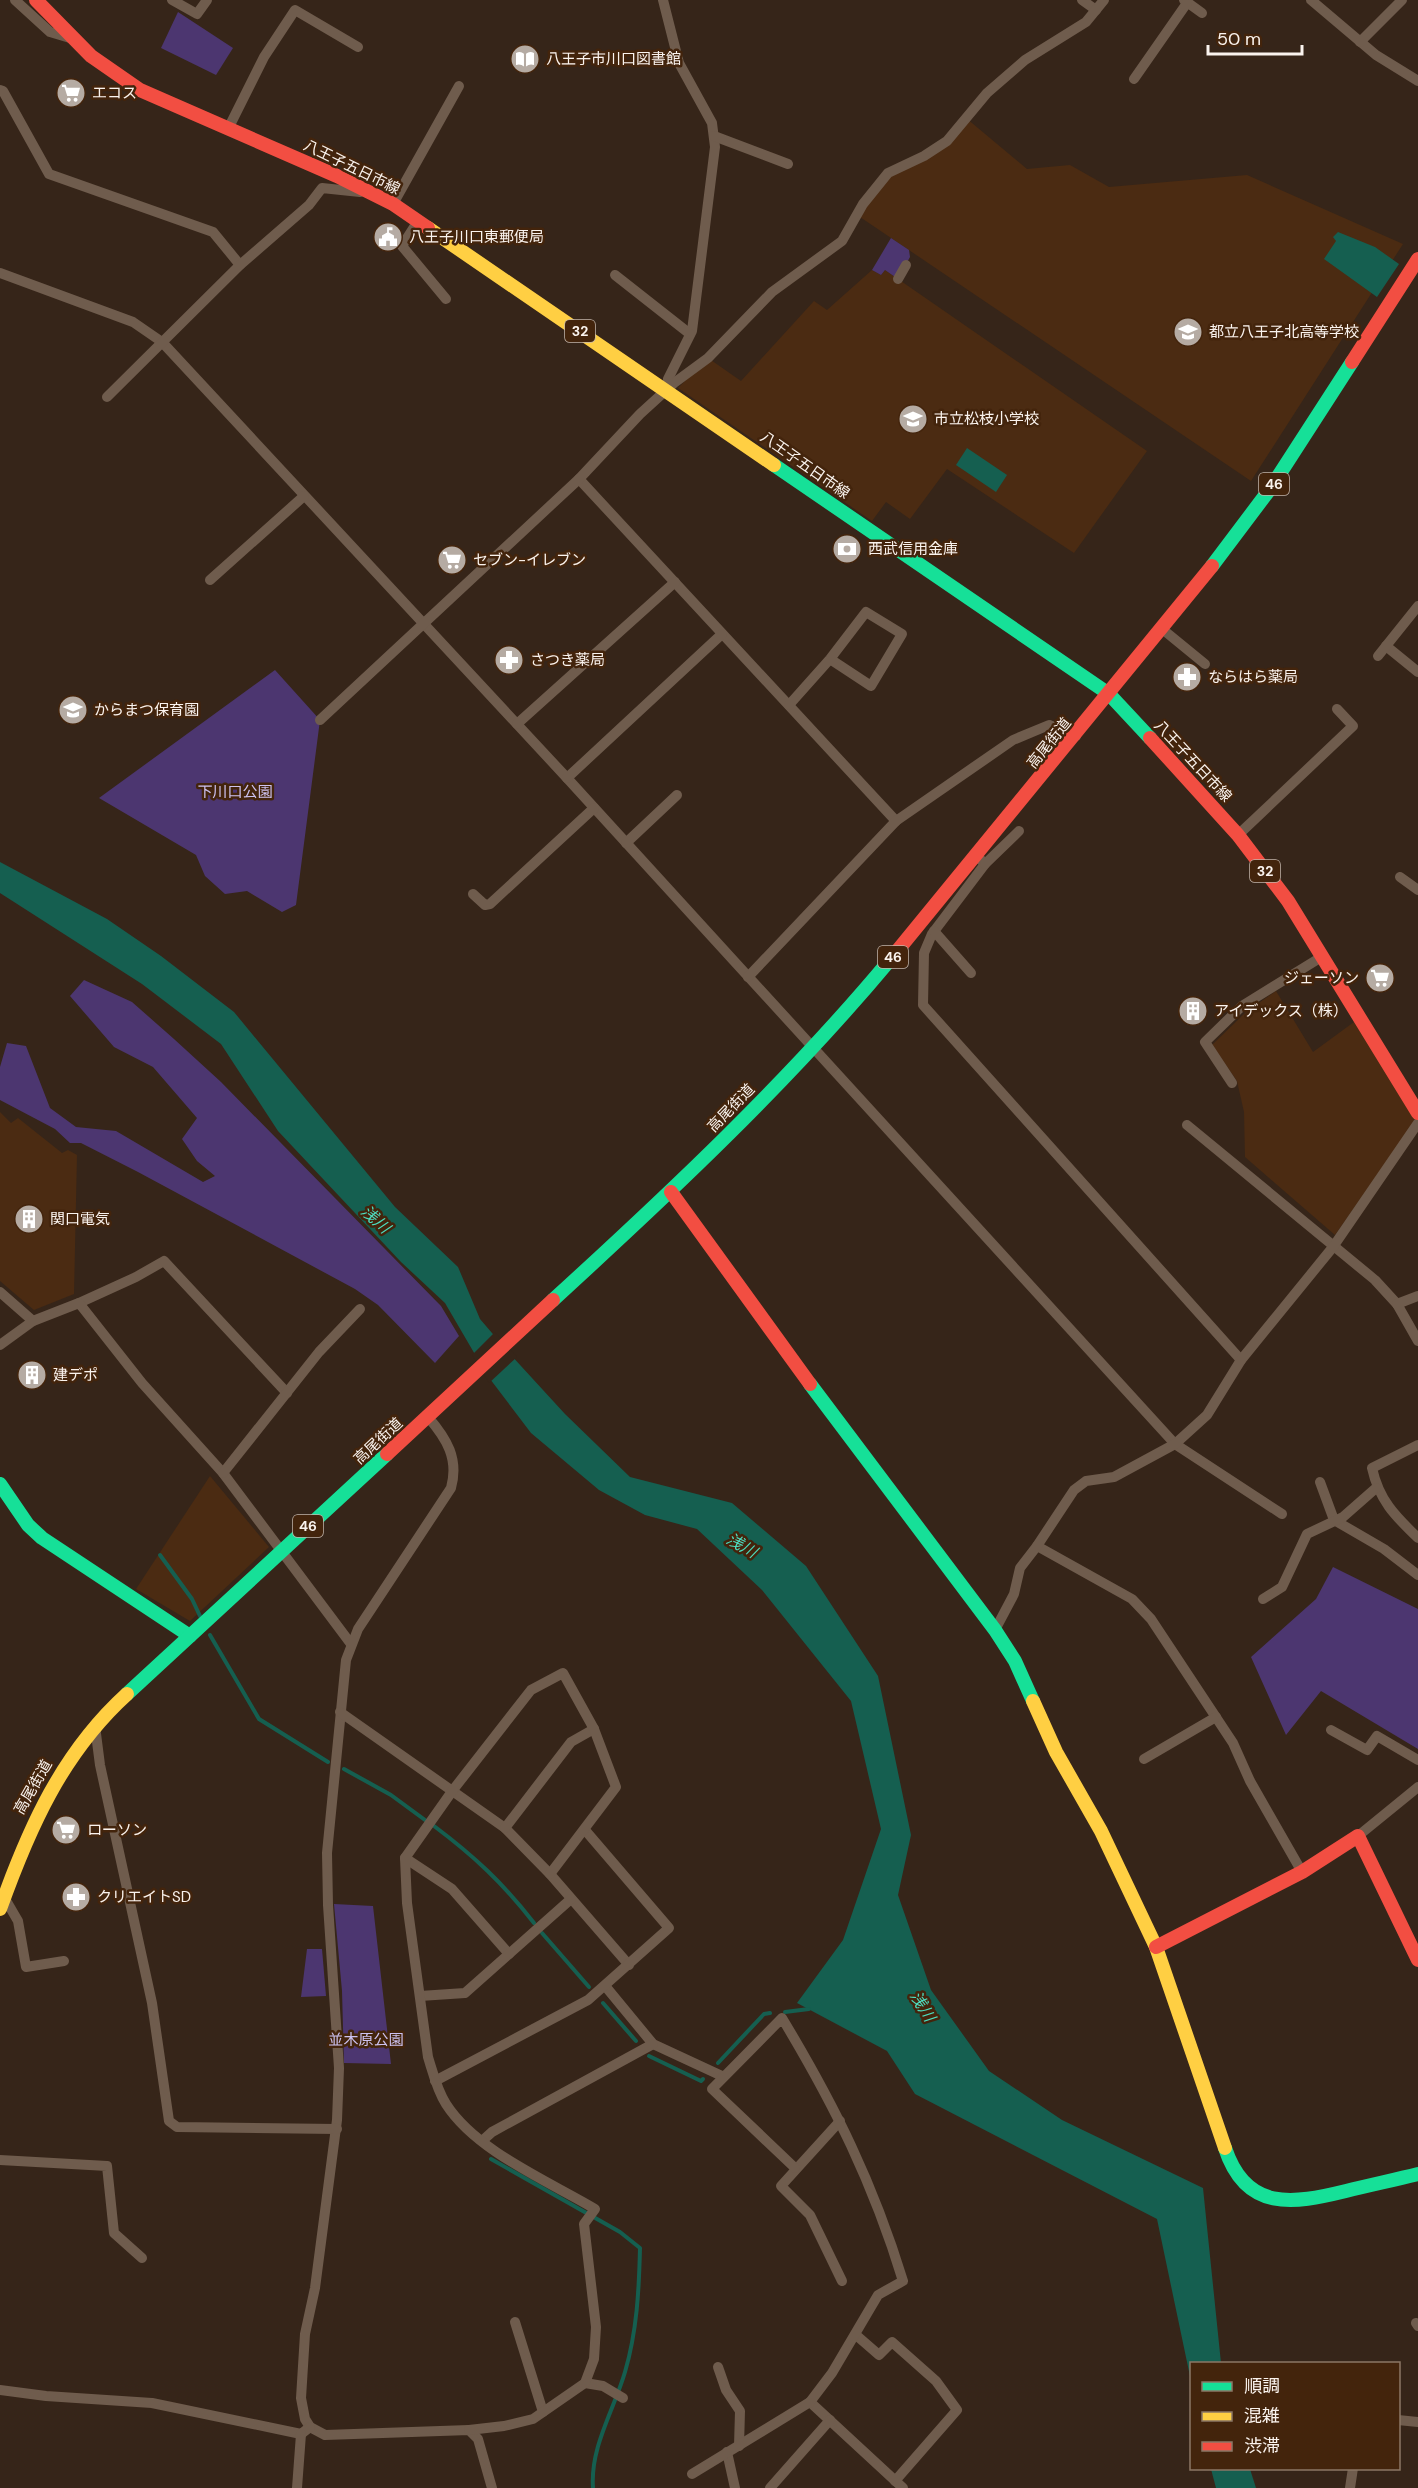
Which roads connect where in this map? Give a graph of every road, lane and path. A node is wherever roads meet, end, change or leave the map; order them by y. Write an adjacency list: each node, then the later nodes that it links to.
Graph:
1 (15, 0): 13 (street)
2 (36, 0): 13 (main road, 八王子五日市線 / 32)
3 (172, 0): 4 (street)
4 (207, 0)
5 (663, 0): 21 (street)
6 (1082, 0): 11 (street)
7 (1104, 0): 11 (street)
8 (1311, 0): 14 (street)
9 (1402, 0): 14 (street)
10 (1185, 1): 12 (street); 16 (street)
11 (1096, 10): 35 (street)
12 (1202, 13)
13 (74, 39): 20 (main road, 八王子五日市線 / 32)
14 (1360, 42): 17 (street)
15 (358, 47): 20 (street)
16 (1134, 79)
17 (1418, 81)
18 (459, 86): 24 (street)
19 (0, 90): 27 (street)
20 (228, 129): 23 (main road, 八王子五日市線 / 32)
21 (714, 136): 22 (street); 33 (street)
22 (788, 164)
23 (372, 193): 24 (main road, 八王子五日市線 / 32); 27 (street)
24 (393, 204): 25 (main road, 八王子五日市線 / 32)
25 (418, 221): 32 (street); 35 (main road, 八王子五日市線 / 32)
26 (1418, 259): 43 (main road, 高尾街道 / 46)
27 (240, 265): 34 (street)
28 (906, 265): 31 (street)
29 (0, 273): 34 (street)
30 (615, 275): 33 (street)
31 (898, 279)
32 (446, 299)
33 (690, 333): 35 (street)
34 (162, 342): 36 (street); 38 (street)
35 (667, 389): 37 (street); 50 (main road, 八王子五日市線 / 32)
36 (107, 397)
37 (579, 479): 40 (street); 42 (street)
38 (304, 496): 39 (street); 42 (street)
39 (210, 580)
40 (675, 582): 44 (street); 54 (street)
41 (1418, 606): 45 (street)
42 (423, 625): 53 (street); 54 (street)
43 (1161, 628): 48 (street); 50 (main road, 高尾街道 / 46)
44 (722, 634): 51 (street); 56 (street)
45 (1386, 646): 46 (street); 49 (street)
46 (1378, 656)
47 (830, 659): 47 (street); 51 (street)
48 (1205, 664)
49 (1418, 672)
50 (1109, 694): 55 (main road, 高尾街道 / 46); 61 (main road, 八王子五日市線 / 32)
51 (789, 705): 59 (street)
52 (1337, 709): 61 (street)
53 (320, 720)
54 (516, 724): 56 (street)
55 (1076, 736): 59 (street); 63 (main road, 高尾街道 / 46)
56 (567, 778): 58 (street)
57 (677, 795): 62 (street)
58 (594, 808): 62 (street); 66 (street)
59 (896, 821): 70 (street)
60 (1019, 831): 63 (street)
61 (1238, 835): 68 (main road, 八王子五日市線 / 32)
62 (626, 843): 70 (street)
63 (981, 860): 67 (street); 71 (main road, 高尾街道 / 46)
64 (1400, 878): 65 (street)
65 (1418, 890)
66 (473, 894)
67 (934, 931): 69 (street); 86 (street)
68 (1323, 956): 72 (street); 73 (main road, 八王子五日市線 / 32)
69 (971, 973)
70 (748, 977): 71 (street)
71 (815, 1048): 76 (main road, 高尾街道 / 46); 89 (street)
72 (1232, 1083)
73 (1418, 1113)
74 (1418, 1123): 77 (street)
75 (1187, 1125): 77 (street)
76 (671, 1192): 88 (main road, 高尾街道 / 46); 102 (main road)
77 (1333, 1246): 81 (street); 86 (street)
78 (0, 1292): 83 (street)
79 (1418, 1296): 81 (street)
80 (79, 1303): 83 (street); 87 (street); 91 (street)
81 (1397, 1304): 84 (street)
82 (360, 1309): 87 (street)
83 (33, 1321): 85 (street)
84 (1418, 1341)
85 (0, 1345)
86 (1241, 1360): 89 (street)
87 (287, 1393): 91 (street)
88 (428, 1418): 99 (main road, 高尾街道 / 46); 104 (street)
89 (1175, 1444): 95 (street); 98 (street)
90 (1418, 1445): 94 (street)
91 (222, 1473): 99 (street)
92 (1320, 1482): 96 (street)
93 (0, 1484): 103 (main road)
94 (1376, 1488): 96 (street); 97 (street)
95 (1282, 1514)
96 (1334, 1520): 100 (street); 101 (street)
97 (1418, 1538)
98 (1037, 1546): 102 (street); 106 (street)
99 (281, 1550): 103 (main road, 高尾街道 / 46); 104 (street)
100 (1418, 1575)
101 (1263, 1599)
102 (995, 1630): 122 (main road)
103 (190, 1636): 107 (main road, 高尾街道 / 46)
104 (351, 1644): 105 (street)
105 (340, 1712): 113 (street); 133 (street)
106 (1216, 1717): 110 (street); 118 (street)
107 (94, 1726): 121 (main road, 高尾街道 / 46); 133 (street)
108 (594, 1729): 113 (street); 114 (street); 115 (street)
109 (1331, 1730): 111 (street)
110 (1144, 1759)
111 (1418, 1760)
112 (1418, 1787): 116 (street)
113 (453, 1790): 114 (street); 117 (street)
114 (505, 1828): 119 (street)
115 (585, 1830): 119 (street); 126 (street)
116 (1358, 1836): 118 (main road); 124 (main road)
117 (405, 1857): 123 (street); 128 (street)
118 (1302, 1872): 122 (main road)
119 (550, 1874): 120 (street)
120 (571, 1899): 123 (street); 126 (street)
121 (2, 1903): 125 (street)
122 (1156, 1947): 137 (main road)
123 (509, 1954): 128 (street)
124 (1418, 1960)
125 (64, 1961)
126 (629, 1965): 127 (street)
127 (606, 1987): 129 (street); 131 (street)
128 (420, 1996): 131 (street)
129 (653, 2044): 130 (street); 134 (street)
130 (722, 2076): 132 (street); 136 (street)
131 (435, 2081): 134 (street)
132 (840, 2121): 136 (street); 141 (street)
133 (337, 2129): 152 (street)
134 (482, 2141): 143 (street)
135 (0, 2160): 138 (street)
136 (795, 2168): 139 (street)
137 (1418, 2174)
138 (142, 2258)
139 (842, 2281)
140 (515, 2322): 147 (street)
141 (856, 2335): 146 (street); 157 (street)
142 (718, 2367): 153 (street)
143 (585, 2383): 145 (street); 147 (street)
144 (0, 2390): 152 (street)
145 (623, 2398)
146 (810, 2402): 148 (street); 153 (street)
147 (543, 2412): 151 (street)
148 (830, 2420): 157 (street); 161 (street)
149 (1400, 2421): 150 (street)
150 (1418, 2422)
151 (469, 2430): 152 (street); 159 (street)
152 (306, 2431): 158 (street)
153 (739, 2445): 154 (street)
154 (728, 2452): 156 (street); 160 (street)
155 (1353, 2470): 162 (street)
156 (692, 2474)
157 (899, 2484)
158 (297, 2488)
159 (492, 2488)
160 (735, 2488)
161 (770, 2488)
162 (1350, 2488)

